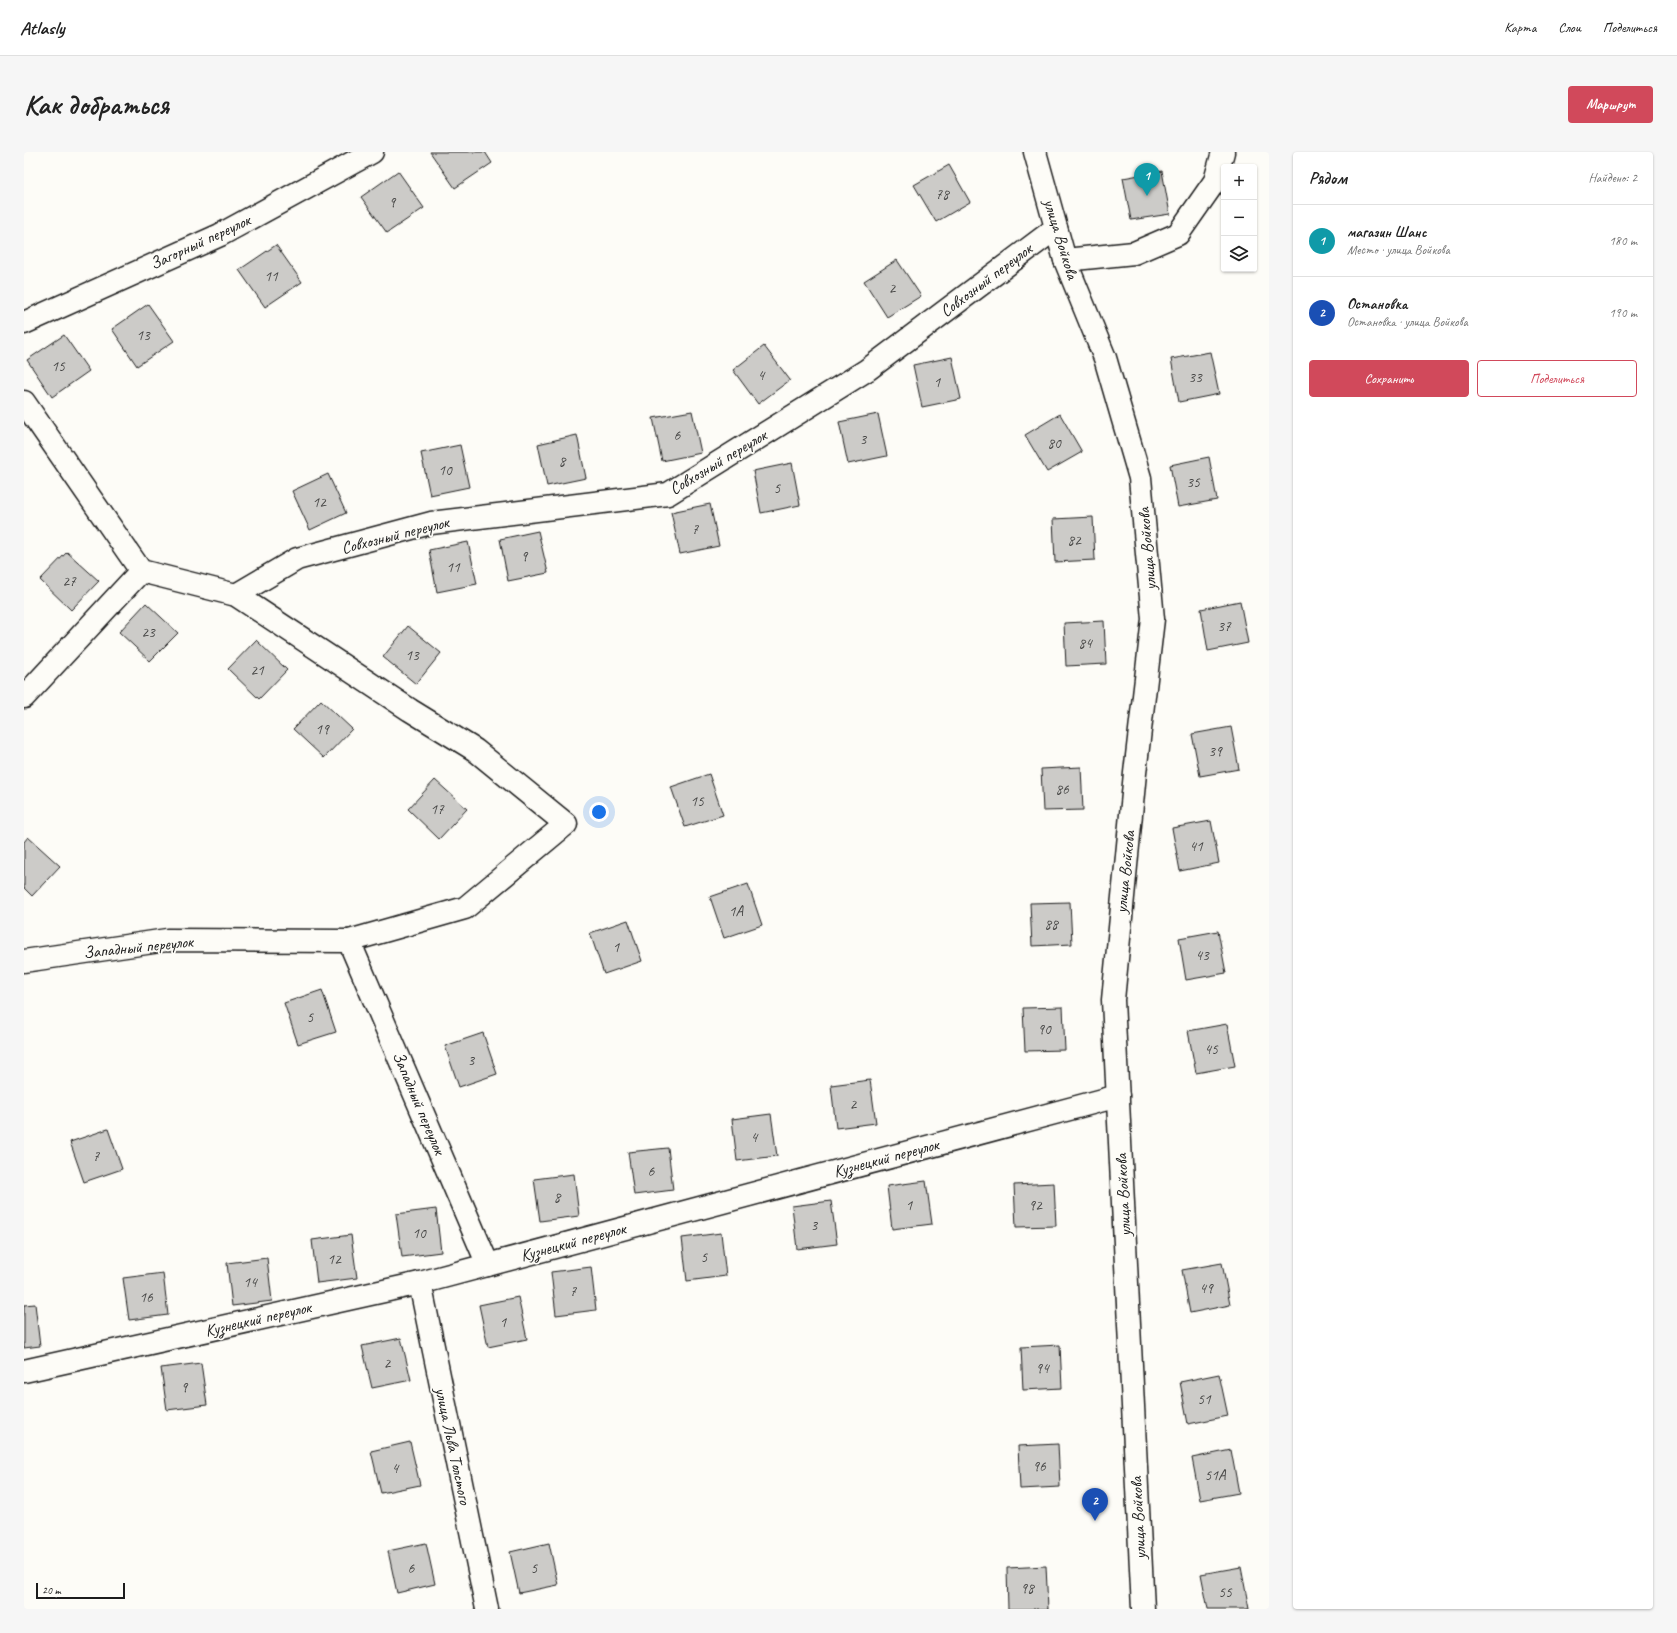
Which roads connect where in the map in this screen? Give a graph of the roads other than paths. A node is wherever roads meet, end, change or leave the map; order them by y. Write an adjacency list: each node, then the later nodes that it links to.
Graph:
1 (372, 152): 6 (street, Загорный переулок)
2 (1035, 152): 4 (street, улица Войкова)
3 (1223, 152): 5 (street)
4 (1056, 228): 5 (street, улица Войкова); 9 (street, Совхозный переулок)
5 (1064, 260): 13 (street, улица Войкова)
6 (24, 322)
7 (24, 402): 8 (street)
8 (141, 572): 9 (street); 10 (street)
9 (236, 595): 11 (street, Западный переулок)
10 (24, 696)
11 (350, 941): 12 (street, Западный переулок); 14 (street, Западный переулок)
12 (24, 961)
13 (1118, 1096): 14 (street, Кузнецкий переулок); 18 (street, улица Войкова)
14 (488, 1265): 15 (street, Кузнецкий переулок)
15 (420, 1283): 16 (street, Кузнецкий переулок); 17 (street, улица Льва Толстого)
16 (24, 1372)
17 (487, 1609)
18 (1143, 1609)

